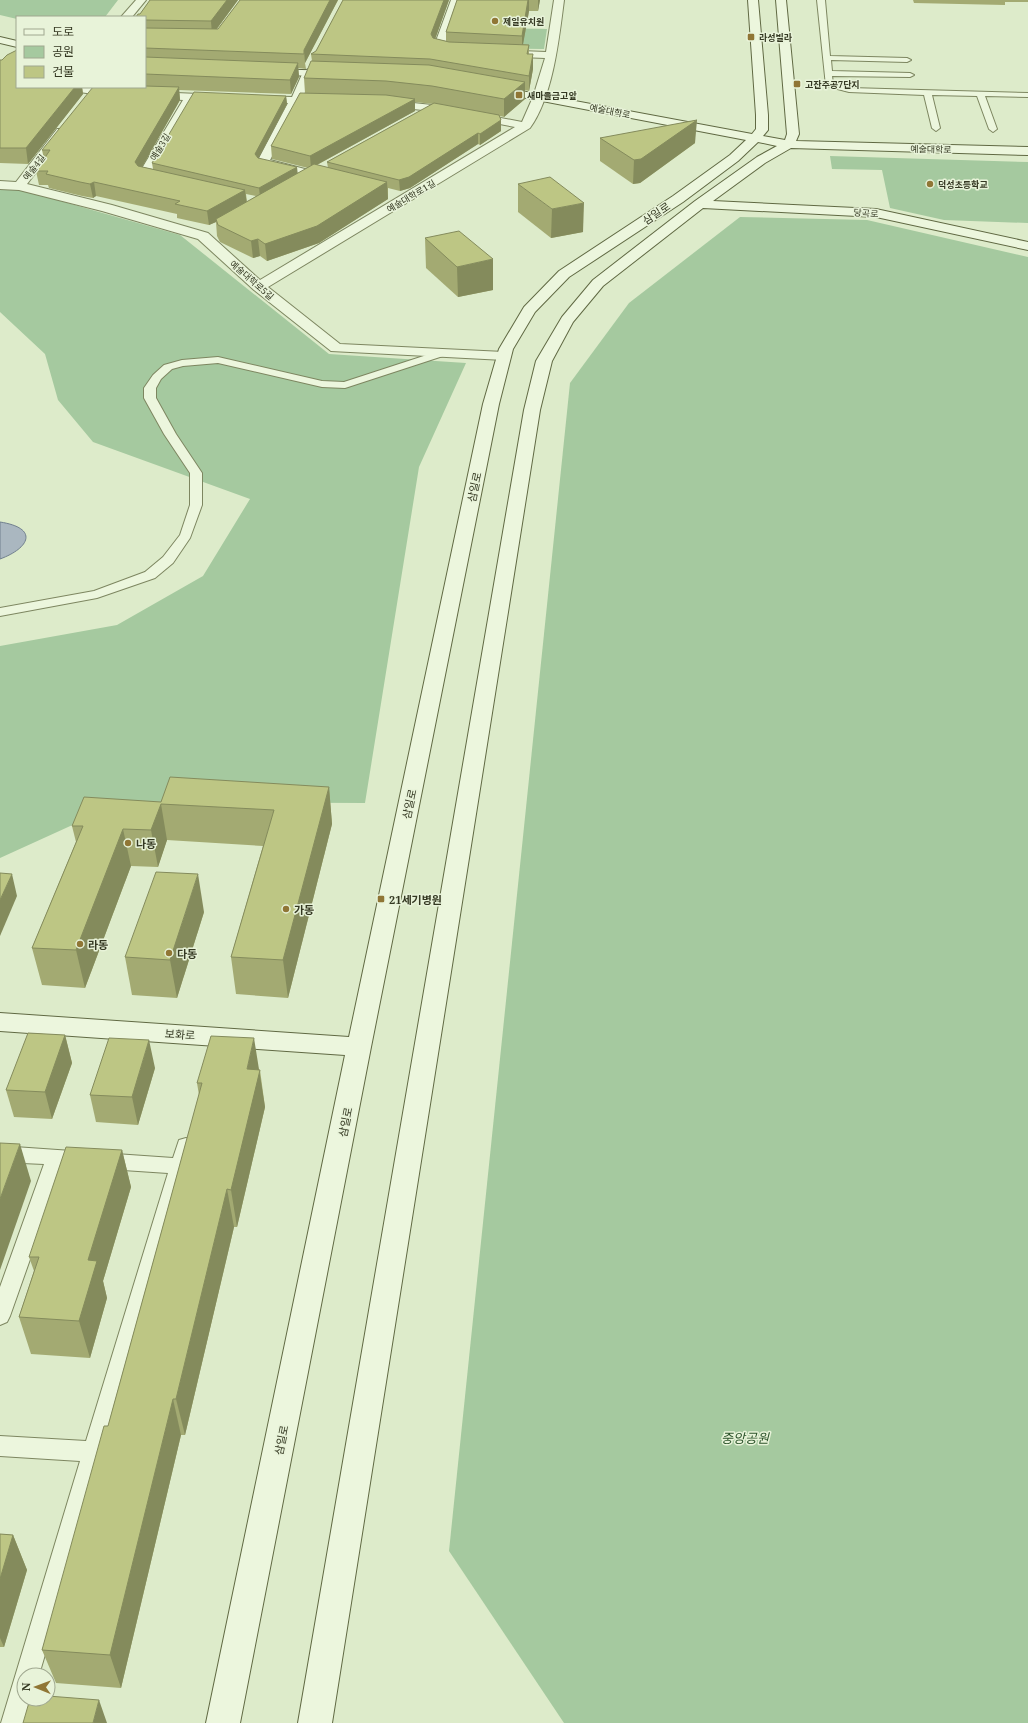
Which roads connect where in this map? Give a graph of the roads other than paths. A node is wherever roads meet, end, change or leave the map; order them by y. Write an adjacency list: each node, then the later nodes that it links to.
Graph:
1 (141, 0): 7 (street)
2 (456, 0): 12 (street)
3 (559, 0): 14 (street)
4 (753, 0): 38 (street)
5 (781, 0): 39 (street)
6 (821, 0): 15 (lane)
7 (127, 16)
8 (0, 32): 9 (street)
9 (16, 36)
10 (0, 40): 11 (street)
11 (16, 44)
12 (472, 52)
13 (488, 53): 14 (street)
14 (551, 55): 23 (street)
15 (827, 58): 16 (lane); 18 (lane)
16 (907, 60)
17 (308, 72): 17 (street); 28 (street)
18 (828, 73): 19 (lane); 24 (lane)
19 (910, 75)
20 (487, 82): 23 (street, 예술대학로)
21 (70, 88): 22 (street)
22 (93, 92): 27 (street); 31 (street)
23 (540, 92): 35 (street); 38 (street, 예술대학로)
24 (927, 92): 25 (lane); 36 (lane)
25 (980, 94): 26 (lane); 37 (lane)
26 (1028, 95)
27 (190, 97): 28 (street); 45 (street, 예술3길)
28 (296, 100): 29 (street); 43 (street)
29 (334, 101)
30 (372, 102): 32 (street)
31 (84, 103)
32 (432, 108): 33 (street); 35 (street)
33 (412, 119)
34 (70, 121): 48 (street, 예술4길)
35 (526, 126): 50 (street, 예술대학로1길)
36 (936, 128)
37 (993, 129)
38 (758, 134): 39 (street, 예술대학로); 57 (street, 삼일로)
39 (791, 139): 40 (street, 예술대학로); 41 (street, 예술대학로); 51 (street, 삼일로)
40 (1028, 144)
41 (1028, 151)
42 (326, 168): 43 (street)
43 (313, 176): 44 (street); 46 (street)
44 (300, 182)
45 (178, 183)
46 (342, 183)
47 (0, 186): 48 (street, 예술대학로5길)
48 (19, 186): 53 (street, 예술대학로5길)
49 (393, 195): 50 (street)
50 (407, 198): 55 (street, 예술대학로1길)
51 (700, 204): 54 (street, 당곡로); 72 (street, 삼일로)
52 (216, 228): 53 (street)
53 (203, 236): 55 (street, 예술대학로5길)
54 (1028, 246)
55 (259, 287): 56 (street, 예술대학로5길)
56 (438, 354): 57 (street, 예술대학로5길); 58 (lane)
57 (504, 356): 60 (street, 삼일로)
58 (0, 612)
59 (0, 1022): 60 (street, 보화로)
60 (359, 1047): 71 (street, 삼일로)
61 (191, 1127): 64 (lane)
62 (0, 1154): 63 (lane)
63 (56, 1158): 64 (lane); 65 (lane)
64 (180, 1166): 67 (lane)
65 (0, 1316)
66 (0, 1446): 67 (lane)
67 (94, 1452): 68 (lane)
68 (29, 1667)
69 (18, 1707): 70 (lane)
70 (13, 1723)
71 (223, 1723)
72 (315, 1723)

